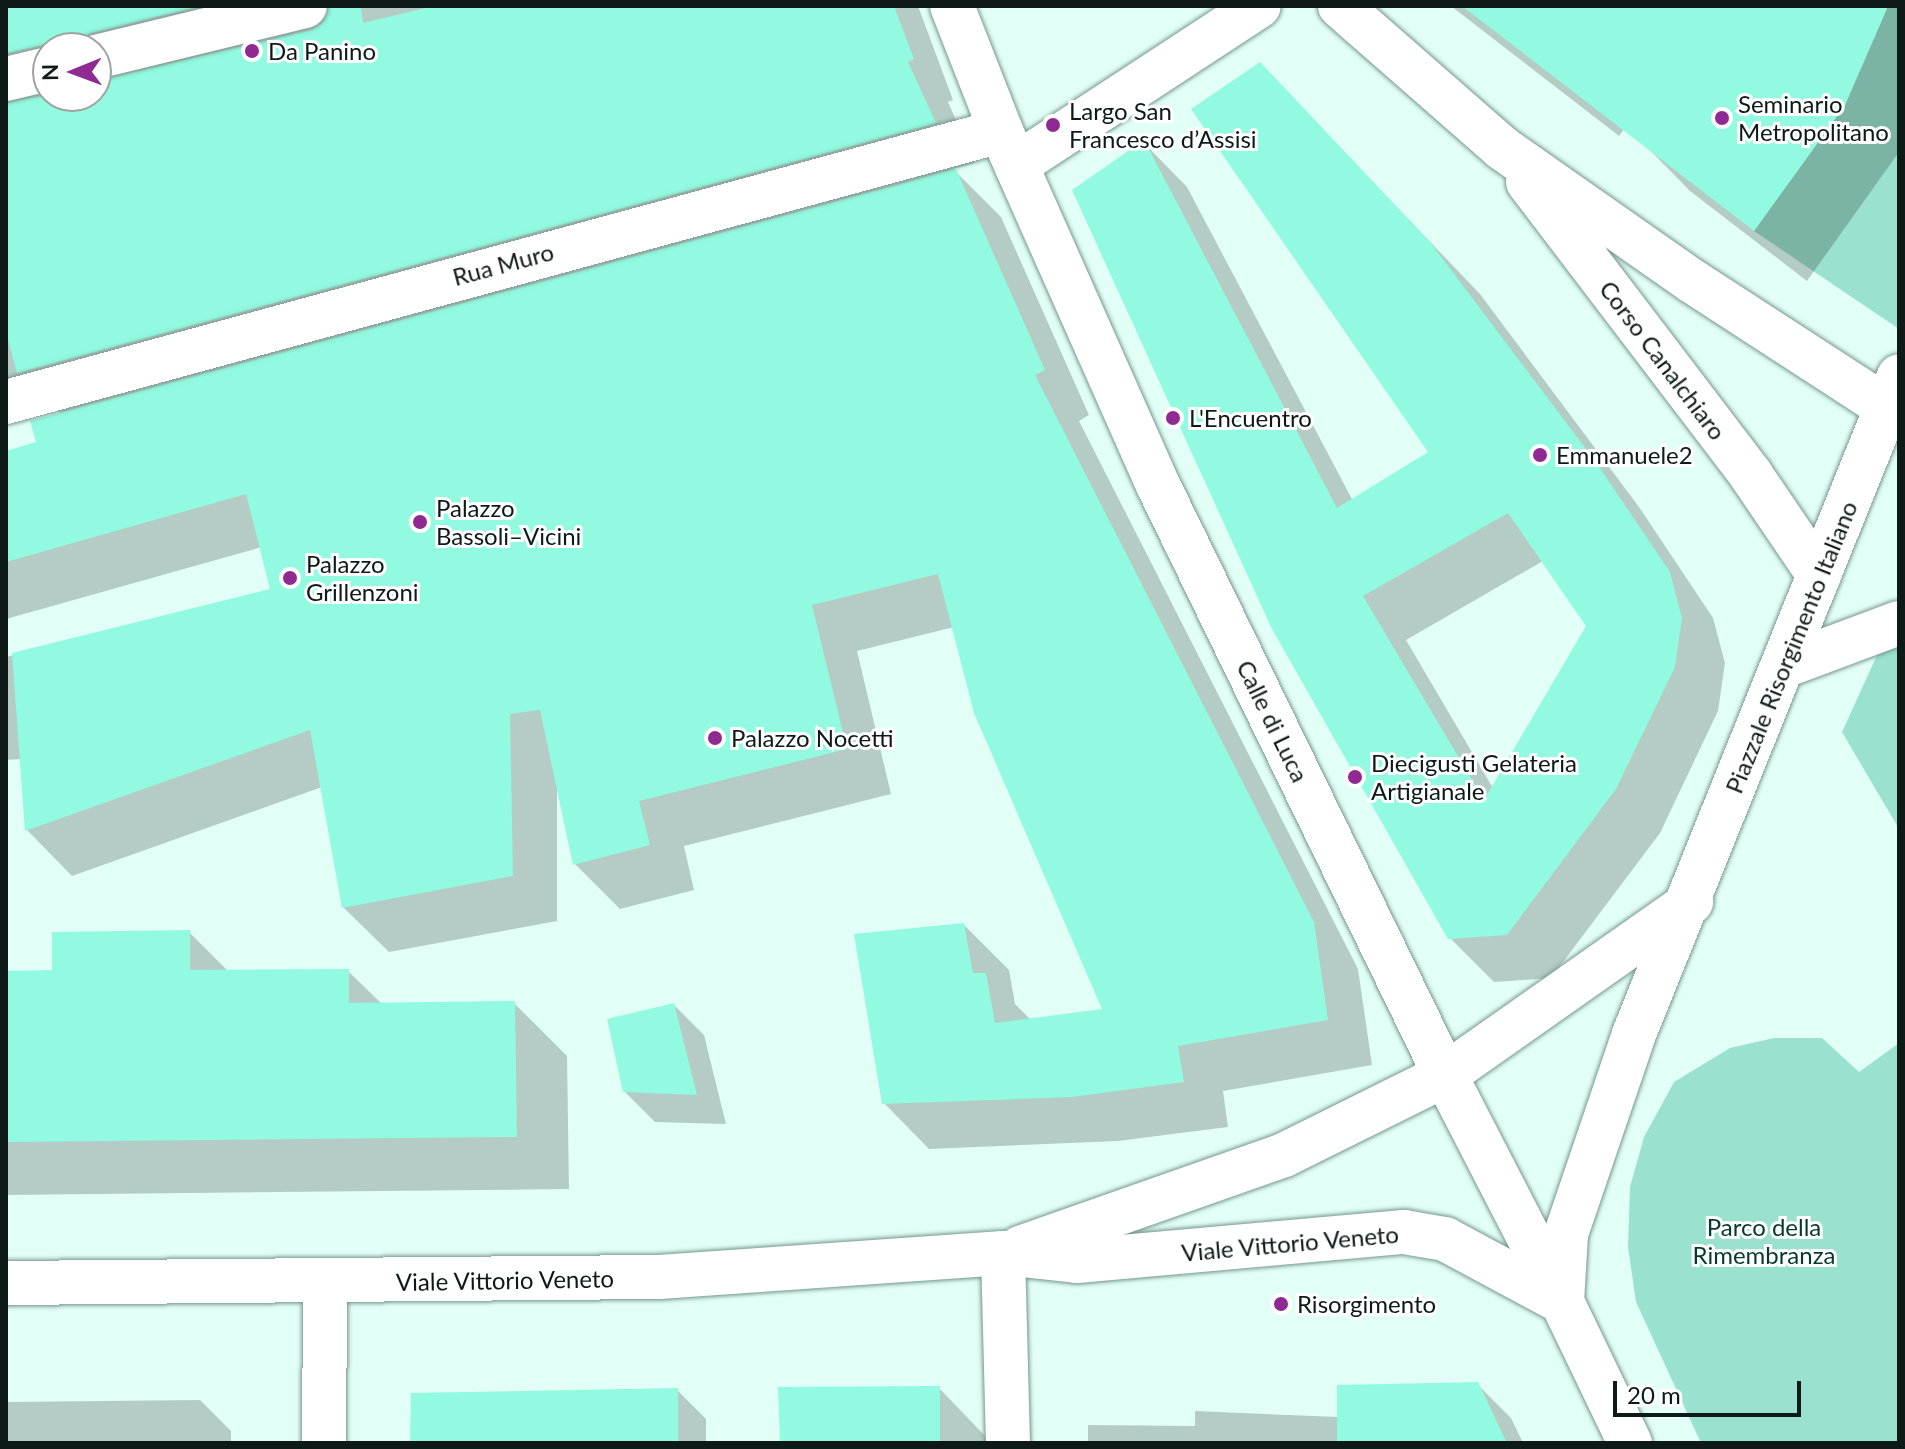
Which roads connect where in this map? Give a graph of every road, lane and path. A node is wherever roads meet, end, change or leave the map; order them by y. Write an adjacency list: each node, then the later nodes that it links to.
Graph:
1 (305, 6): 5 (street)
2 (952, 6): 8 (street)
3 (1259, 6): 8 (street)
4 (1340, 6): 9 (street, Corso Canalchiaro)
5 (112, 53)
6 (32, 73): 7 (street)
7 (6, 79)
8 (1009, 148): 11 (street, Rua Muro); 16 (street, Calle di Luca)
9 (1502, 148): 10 (street, Corso Canalchiaro); 12 (street, Corso Canalchiaro)
10 (1895, 399): 12 (street, Piazzale Risorgimento Italiano)
11 (6, 402)
12 (1819, 575): 14 (street, Piazzale Risorgimento Italiano)
13 (1899, 623): 14 (street)
14 (1784, 666): 15 (street, Piazzale Risorgimento Italiano)
15 (1691, 902): 16 (street); 20 (street, Piazzale Risorgimento Italiano)
16 (1445, 1075): 17 (street, Viale Vittorio Veneto); 20 (street, Calle di Luca)
17 (1003, 1253): 19 (street, Viale Vittorio Veneto); 20 (street, Viale Vittorio Veneto); 22 (street)
18 (6, 1283): 19 (street, Viale Vittorio Veneto)
19 (325, 1284): 21 (street)
20 (1562, 1302): 23 (street, Piazzale Risorgimento Italiano)
21 (324, 1443)
22 (1008, 1443)
23 (1630, 1443)

